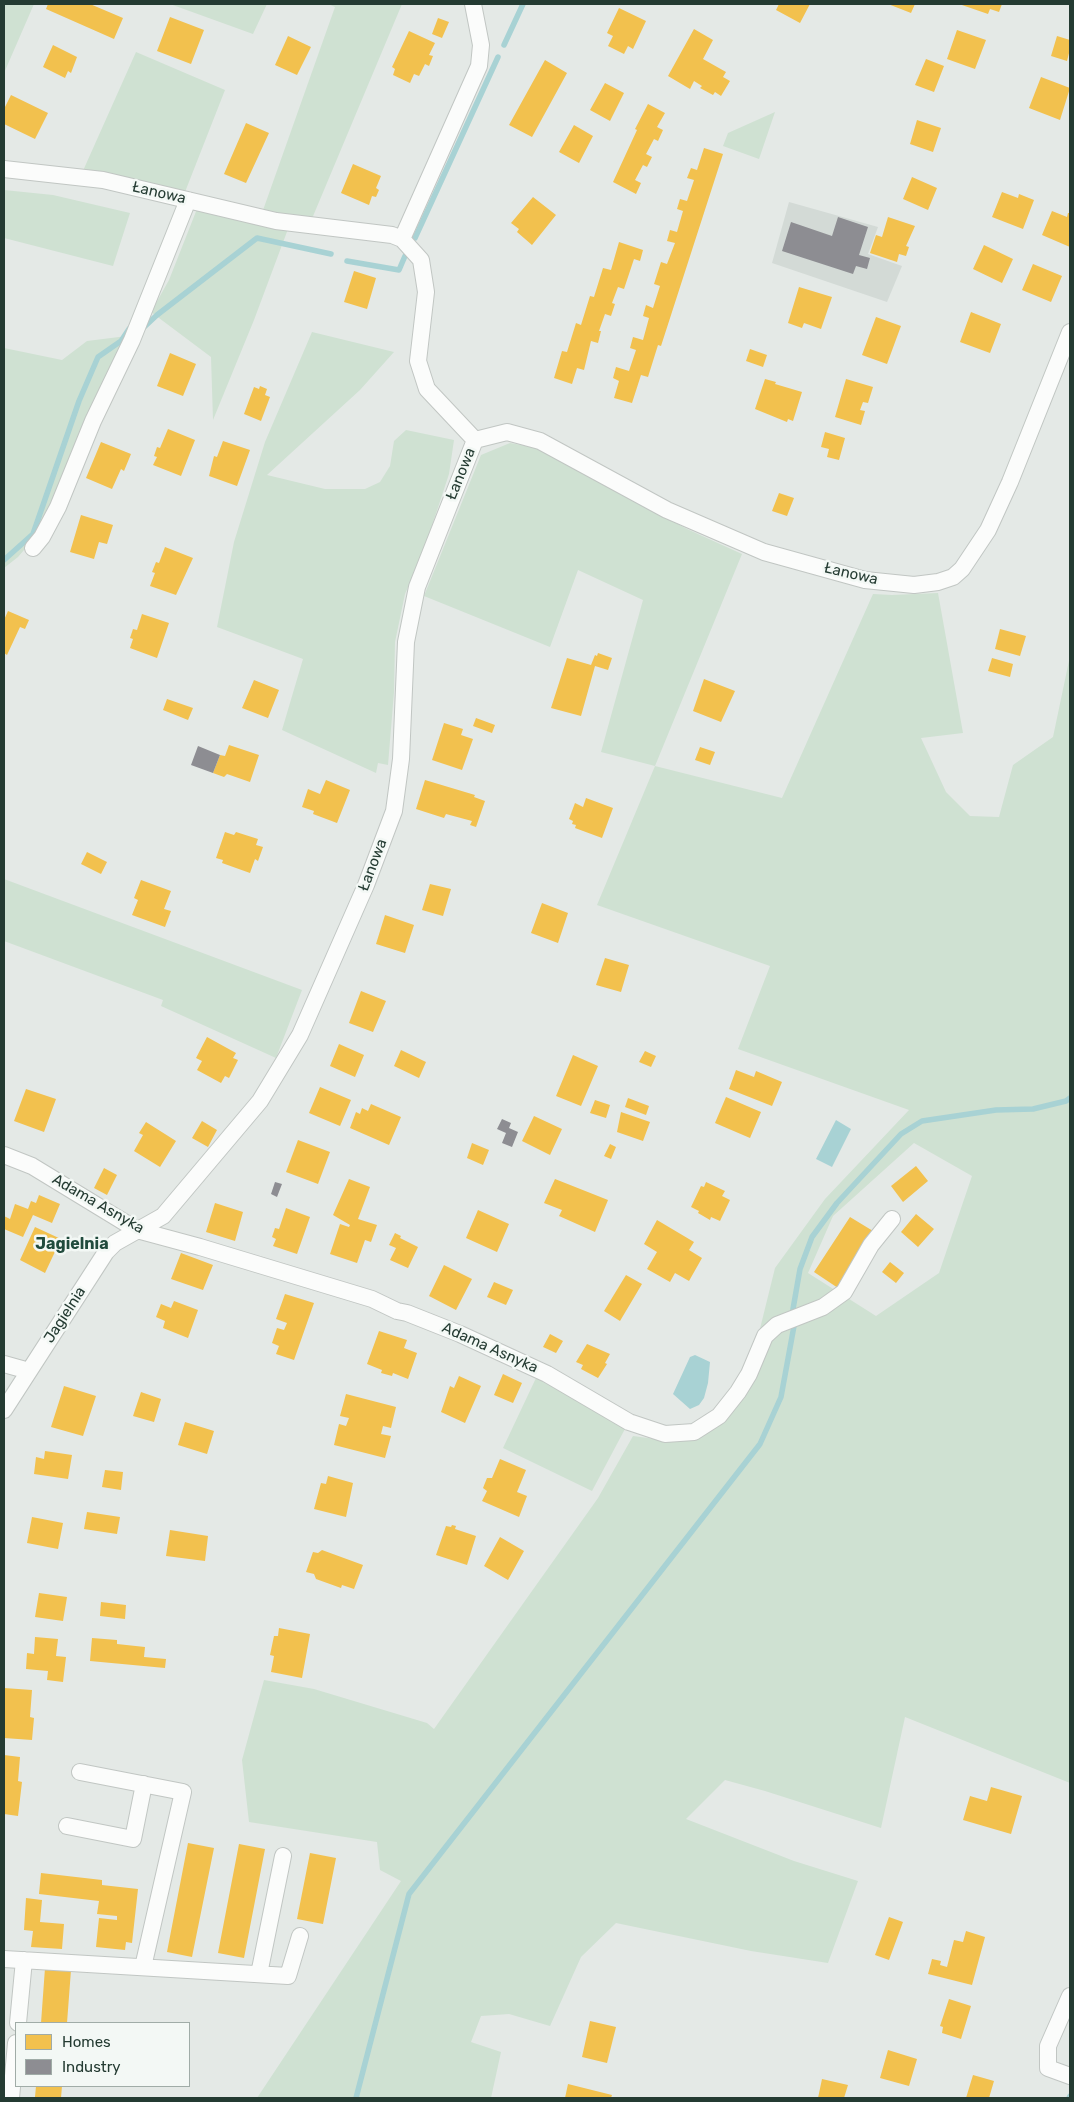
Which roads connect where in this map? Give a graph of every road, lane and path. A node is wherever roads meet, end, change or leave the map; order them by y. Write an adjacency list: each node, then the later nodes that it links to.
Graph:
1 (473, 4): 4 (street)
2 (4, 169): 3 (street, Łanowa)
3 (188, 200): 4 (street, Łanowa); 7 (street)
4 (402, 239): 6 (street, Łanowa)
5 (1070, 332): 6 (street, Łanowa)
6 (475, 440): 10 (street, Łanowa)
7 (33, 548)
8 (4, 1155): 10 (street, Adama Asnyka)
9 (892, 1219): 10 (street, Adama Asnyka)
10 (137, 1230): 12 (street, Jagielnia)
11 (4, 1364): 12 (street)
12 (29, 1371): 13 (street, Jagielnia)
13 (4, 1410)
14 (80, 1772): 15 (street)
15 (144, 1784): 16 (street); 21 (street)
16 (67, 1826)
17 (283, 1856): 22 (street)
18 (300, 1936): 22 (street)
19 (4, 1958): 20 (street)
20 (24, 1960): 21 (street); 24 (street)
21 (143, 1967): 22 (street)
22 (259, 1974)
23 (1070, 1996): 26 (street)
24 (18, 2022)
25 (15, 2054): 27 (street)
26 (1070, 2076)
27 (11, 2098)

